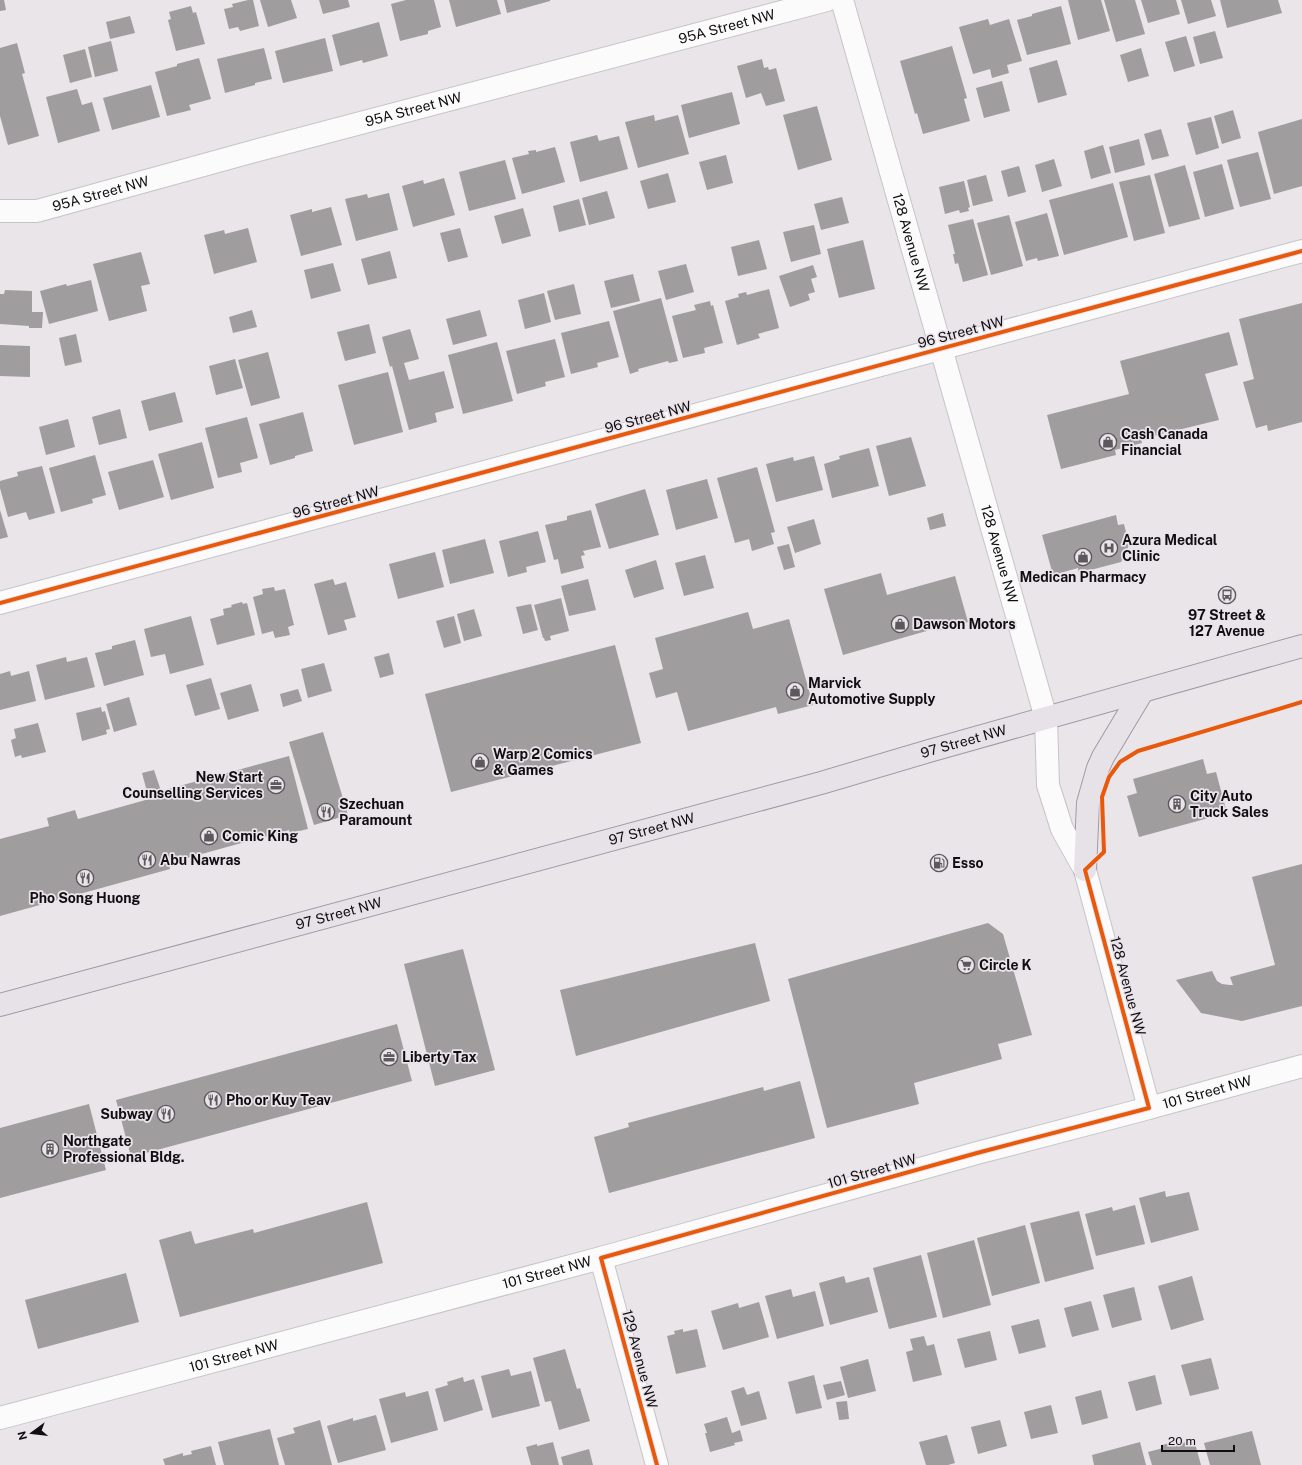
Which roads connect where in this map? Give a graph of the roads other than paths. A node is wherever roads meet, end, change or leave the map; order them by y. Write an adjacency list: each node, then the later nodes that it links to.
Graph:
1 (827, 0): 3 (street, 95A Street NW)
2 (842, 0): 5 (street, 128 Avenue NW)
3 (0, 211)
4 (1302, 251): 5 (street, 96 Street NW)
5 (941, 349): 6 (street, 96 Street NW); 9 (street, 128 Avenue NW)
6 (0, 603)
7 (1302, 646): 8 (main road, 97 Street NW)
8 (1142, 692): 9 (main road, 97 Street NW); 10 (main road)
9 (1039, 720): 10 (street, 128 Avenue NW); 11 (main road, 97 Street NW)
10 (1085, 870): 13 (street, 128 Avenue NW)
11 (0, 1006)
12 (1302, 1066): 13 (street, 101 Street NW)
13 (1149, 1108): 14 (street, 101 Street NW)
14 (601, 1258): 15 (street, 101 Street NW); 16 (street, 129 Avenue NW)
15 (0, 1418)
16 (657, 1465)

